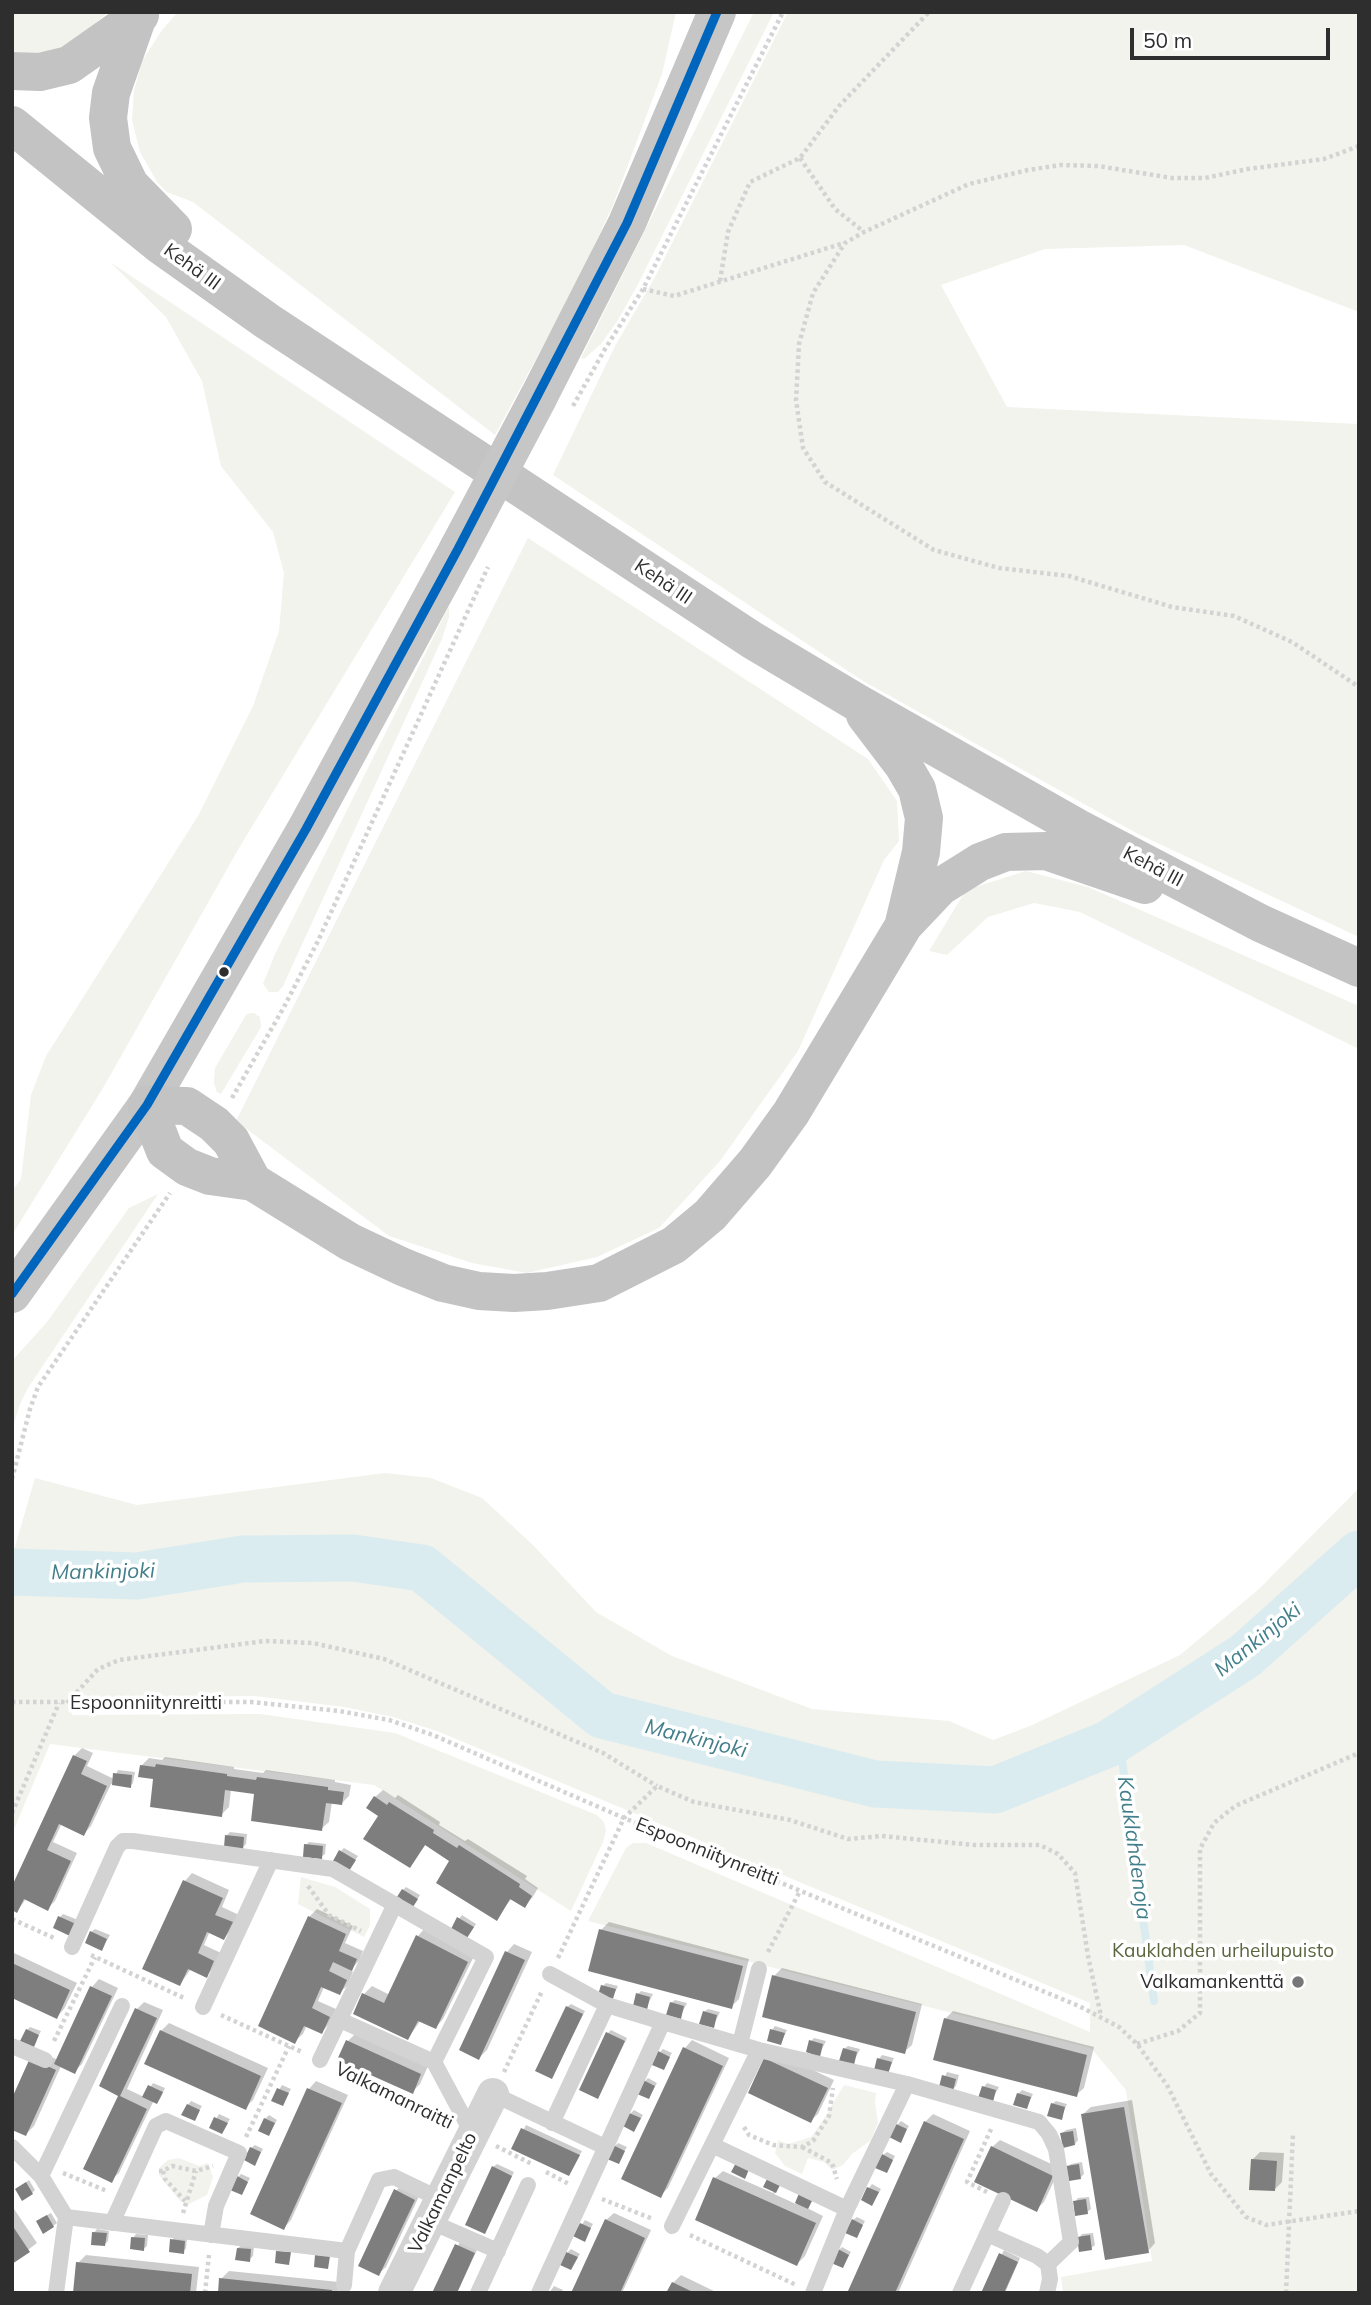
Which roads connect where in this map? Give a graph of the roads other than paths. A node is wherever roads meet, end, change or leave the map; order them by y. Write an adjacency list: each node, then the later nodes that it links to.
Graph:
1 (717, 12): 10 (main road, bridge)
2 (140, 16): 3 (highway); 5 (highway)
3 (12, 71)
4 (12, 125): 5 (highway, Kehä III)
5 (267, 321): 6 (highway, Kehä III)
6 (856, 702): 7 (highway, Kehä III); 8 (highway)
7 (1260, 923): 8 (highway); 9 (highway, Kehä III)
8 (904, 925): 11 (highway)
9 (1359, 968)
10 (147, 1105): 11 (highway); 11 (highway); 12 (main road)
11 (254, 1182)
12 (12, 1294)
13 (271, 1860): 14 (lane); 15 (lane); 20 (lane)
14 (395, 1904): 21 (lane); 28 (lane)
15 (72, 1947)
16 (759, 1969): 23 (lane)
17 (550, 1974): 18 (lane)
18 (607, 2005): 22 (lane); 31 (lane)
19 (122, 2006): 36 (lane)
20 (203, 2007)
21 (340, 2020): 27 (lane); 28 (lane)
22 (663, 2022): 23 (lane); 35 (lane)
23 (740, 2044): 25 (lane)
24 (12, 2046): 26 (lane)
25 (759, 2049): 29 (lane); 33 (lane)
26 (45, 2060)
27 (320, 2060)
28 (434, 2062): 32 (lane)
29 (907, 2084): 39 (lane); 48 (lane)
30 (493, 2094): 31 (lane); 32 (street, Valkamanpelto)
31 (552, 2123): 35 (lane)
32 (472, 2133): 40 (street, Valkamanpelto)
33 (712, 2146): 39 (lane); 43 (lane)
34 (12, 2147): 36 (lane)
35 (605, 2147): 54 (lane)
36 (44, 2171): 41 (lane)
37 (528, 2185): 47 (lane)
38 (1003, 2200): 44 (lane)
39 (847, 2209): 50 (lane)
40 (435, 2210): 46 (lane); 47 (lane); 52 (street, Valkamanpelto)
41 (66, 2217): 42 (lane); 51 (lane)
42 (112, 2223): 45 (lane); 45 (lane)
43 (672, 2226)
44 (988, 2234): 48 (lane); 55 (lane)
45 (211, 2235): 46 (lane)
46 (347, 2251): 49 (lane)
47 (498, 2251): 53 (lane)
48 (1048, 2264): 56 (lane)
49 (344, 2285)
50 (807, 2290)
51 (56, 2293)
52 (394, 2293)
53 (478, 2293)
54 (539, 2293)
55 (960, 2293)
56 (1047, 2293)

